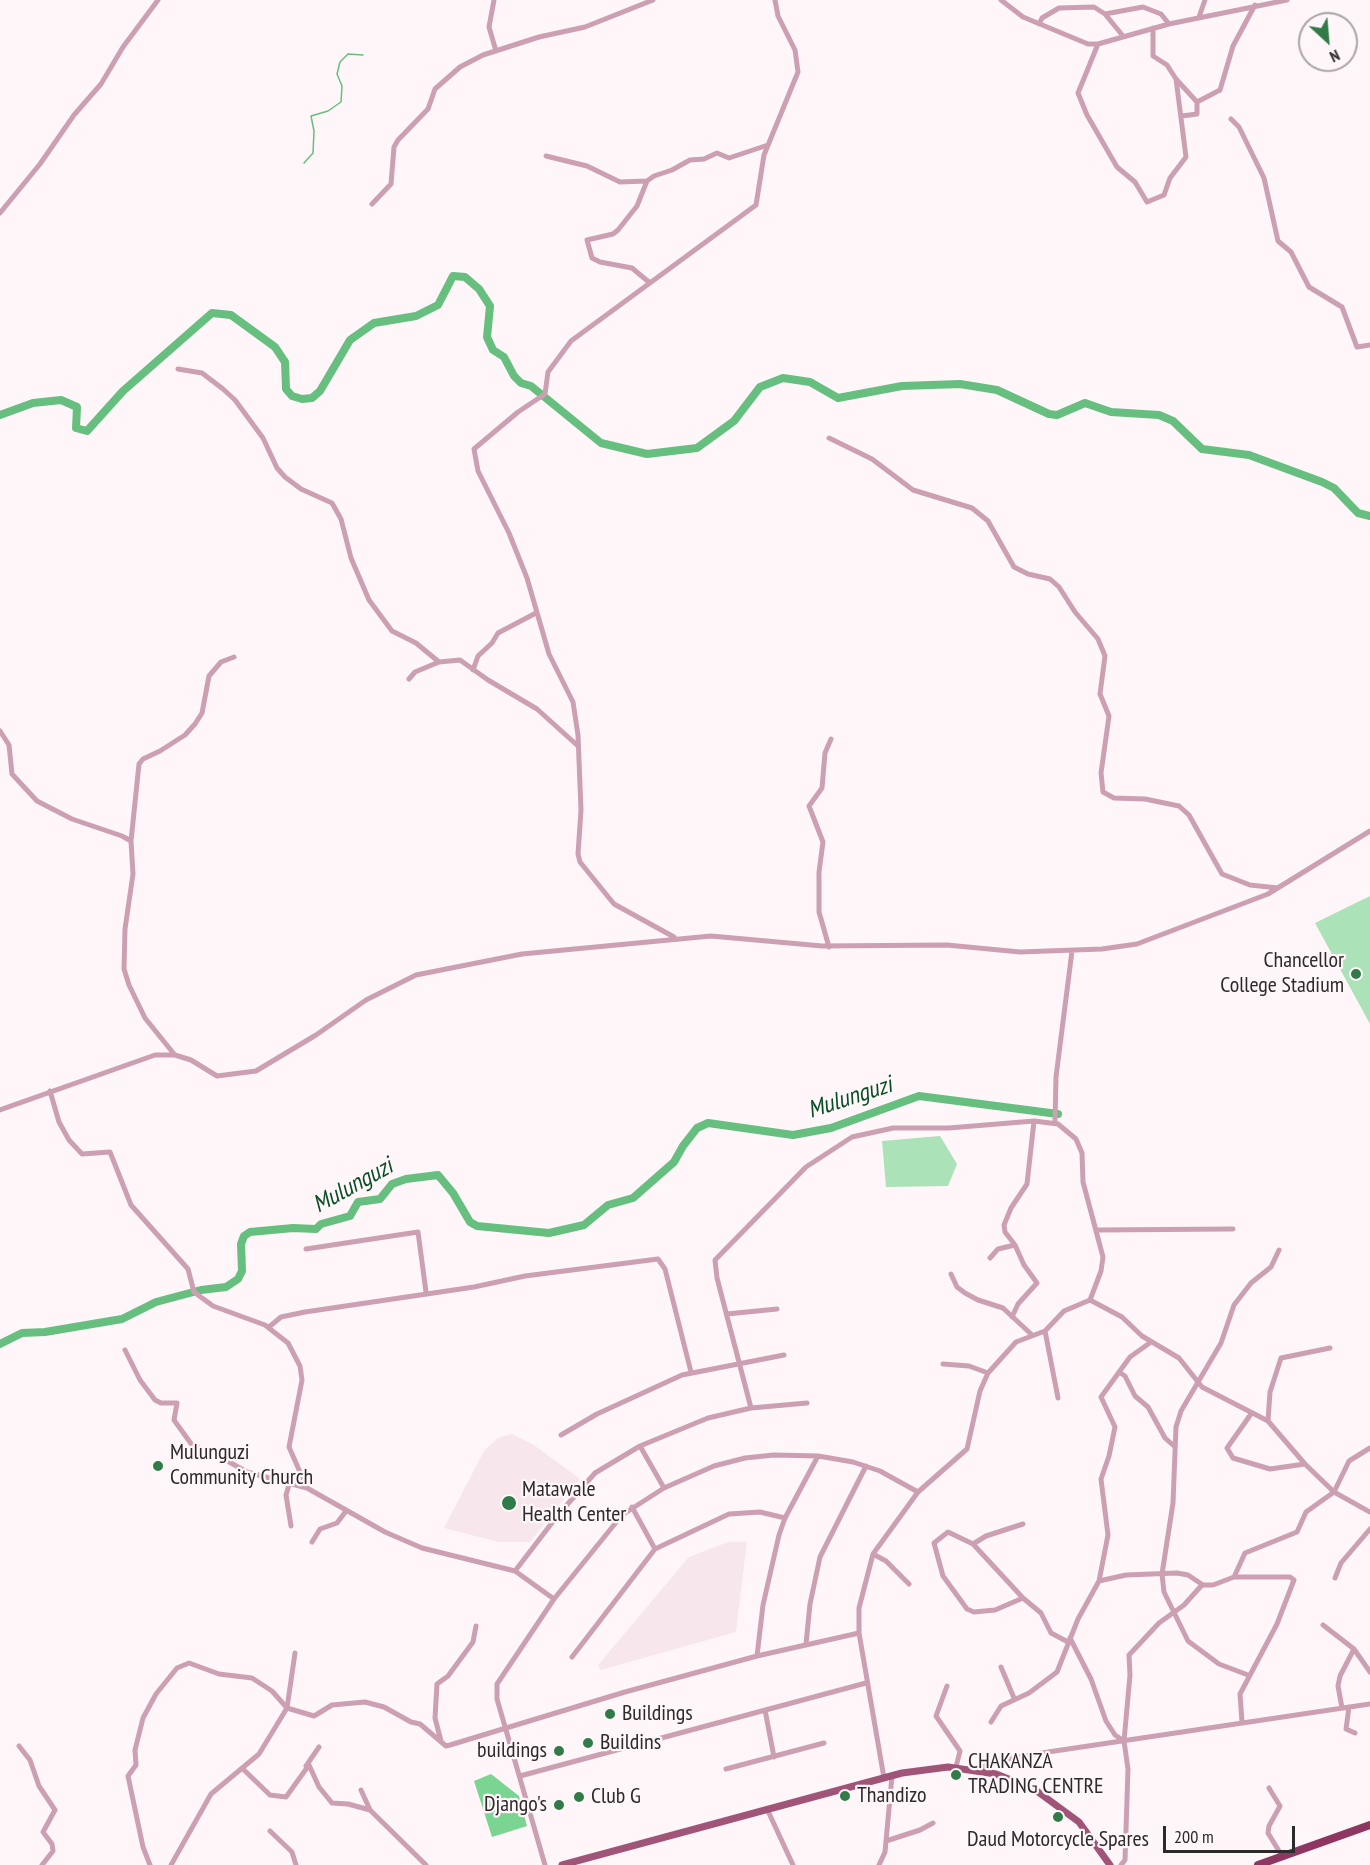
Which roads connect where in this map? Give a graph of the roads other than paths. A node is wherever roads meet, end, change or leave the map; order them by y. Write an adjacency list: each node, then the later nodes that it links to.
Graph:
1 (158, 0): 25 (street)
2 (494, 0): 16 (street)
3 (653, 0): 16 (street)
4 (775, 0): 21 (street)
5 (1001, 0): 11 (street)
6 (1205, 0): 10 (street)
7 (1287, 0): 8 (street)
8 (1255, 6): 10 (street); 18 (street)
9 (1106, 14): 11 (street); 12 (street); 14 (street)
10 (1199, 17): 12 (street)
11 (1039, 24): 15 (street)
12 (1169, 24): 13 (street)
13 (1153, 28): 14 (street); 17 (street)
14 (1124, 36): 15 (street)
15 (1098, 44): 19 (street)
16 (496, 51): 24 (street)
17 (1176, 80): 18 (street); 19 (street)
18 (1197, 102): 19 (street)
19 (1182, 117)
20 (1231, 119): 27 (street)
21 (768, 145): 23 (street); 26 (street)
22 (546, 156): 23 (street)
23 (647, 181): 26 (street)
24 (372, 204)
25 (0, 213)
26 (650, 283): 30 (street)
27 (1370, 345)
28 (178, 369): 32 (street)
29 (829, 438): 40 (street)
30 (536, 613): 33 (street); 37 (street)
31 (234, 657): 39 (street)
32 (439, 662): 33 (street); 34 (street)
33 (473, 670): 37 (street)
34 (409, 679)
35 (0, 731): 39 (street)
36 (831, 739): 42 (street)
37 (578, 746): 41 (street)
38 (1370, 831): 40 (street)
39 (130, 841): 44 (street)
40 (1280, 888): 43 (street)
41 (676, 938): 42 (street); 44 (street)
42 (829, 947): 43 (street)
43 (1072, 951): 48 (street)
44 (175, 1055): 45 (street)
45 (50, 1090): 46 (street); 61 (street)
46 (2, 1108)
47 (1034, 1122): 48 (street); 51 (street); 59 (street)
48 (1055, 1122): 50 (street)
49 (1233, 1229): 50 (street)
50 (1098, 1230): 57 (street)
51 (1015, 1245): 54 (street); 60 (street)
52 (306, 1249): 56 (street)
53 (1279, 1250): 73 (street)
54 (990, 1258)
55 (951, 1274): 60 (street)
56 (426, 1292): 61 (street); 70 (street)
57 (1090, 1300): 62 (street); 64 (street)
58 (777, 1309): 59 (street)
59 (726, 1314): 68 (street)
60 (1012, 1317): 63 (street)
61 (269, 1327): 87 (street)
62 (1046, 1330): 63 (street); 74 (street)
63 (1031, 1335): 72 (street)
64 (1151, 1342): 71 (street); 73 (street)
65 (1330, 1348): 78 (street)
66 (125, 1350): 86 (street)
67 (784, 1355): 68 (street)
68 (739, 1362): 70 (street); 76 (street)
69 (943, 1364): 72 (street)
70 (691, 1372): 79 (street)
71 (1119, 1372): 81 (street); 106 (street)
72 (988, 1374): 89 (street)
73 (1198, 1383): 77 (street); 81 (street)
74 (1058, 1398)
75 (807, 1403): 76 (street)
76 (751, 1408): 80 (street)
77 (1251, 1414): 78 (street); 84 (street)
78 (1268, 1420): 84 (street)
79 (561, 1435)
80 (640, 1446): 88 (street); 102 (street)
81 (1174, 1447): 103 (street)
82 (1370, 1448): 90 (street)
83 (819, 1456): 85 (street); 88 (street); 94 (street)
84 (1305, 1464): 90 (street)
85 (866, 1466): 89 (street); 116 (street)
86 (289, 1485): 87 (street); 96 (street)
87 (307, 1488): 92 (street)
88 (664, 1488): 91 (street)
89 (918, 1492): 101 (street)
90 (1334, 1492): 93 (street); 104 (street)
91 (632, 1507): 100 (street); 110 (street)
92 (346, 1511): 98 (street); 102 (street)
93 (1370, 1512)
94 (785, 1518): 100 (street); 119 (street)
95 (1023, 1524): 99 (street)
96 (291, 1526)
97 (1370, 1529): 105 (street)
98 (312, 1542)
99 (973, 1544): 109 (street); 109 (street)
100 (655, 1549): 120 (street)
101 (873, 1554): 107 (street); 114 (street)
102 (515, 1571): 110 (street)
103 (1162, 1574): 106 (street); 108 (street); 111 (street)
104 (1234, 1576): 108 (street); 123 (street)
105 (1335, 1578)
106 (1099, 1581): 115 (street)
107 (909, 1584)
108 (1203, 1585): 111 (street)
109 (1023, 1598): 115 (street)
110 (554, 1599): 133 (street)
111 (1173, 1613): 123 (street); 135 (street)
112 (1323, 1625): 117 (street)
113 (476, 1626): 136 (street)
114 (859, 1633): 116 (street); 124 (street)
115 (1069, 1640): 126 (street); 135 (street)
116 (806, 1644): 119 (street)
117 (1354, 1649): 122 (street); 128 (street)
118 (295, 1653): 129 (street)
119 (757, 1656): 133 (street)
120 (572, 1657)
121 (1001, 1667): 126 (street)
122 (1370, 1672)
123 (1248, 1676): 132 (street)
124 (866, 1683): 130 (street); 147 (street)
125 (947, 1686): 142 (street)
126 (1014, 1698): 131 (street)
127 (1370, 1704): 128 (street)
128 (1345, 1707): 132 (street); 134 (street)
129 (287, 1708): 136 (street); 145 (street); 160 (street)
130 (765, 1710): 140 (street); 146 (street)
131 (991, 1722)
132 (1242, 1722): 135 (street)
133 (505, 1727): 136 (street); 146 (street)
134 (1355, 1733)
135 (1124, 1741): 144 (street); 167 (street)
136 (441, 1742)
137 (824, 1743): 140 (street)
138 (19, 1746): 159 (street)
139 (319, 1747): 141 (street)
140 (774, 1757): 143 (street)
141 (306, 1766): 145 (street); 150 (street)
142 (956, 1767): 144 (main road); 147 (main road)
143 (726, 1769)
144 (977, 1769): 166 (main road)
145 (244, 1770): 161 (street)
146 (520, 1776): 164 (street)
147 (888, 1777): 151 (main road); 155 (street)
148 (1269, 1788): 156 (street)
149 (361, 1791): 150 (street)
150 (370, 1810): 163 (street)
151 (768, 1811): 157 (main road); 158 (street)
152 (933, 1823): 155 (street)
153 (1370, 1825): 156 (highway)
154 (270, 1831): 162 (street)
155 (886, 1841): 165 (street)
156 (1282, 1856): 168 (highway)
157 (566, 1864)
158 (791, 1864)
159 (42, 1865)
160 (150, 1865)
161 (171, 1865)
162 (296, 1865)
163 (426, 1865)
164 (545, 1865)
165 (879, 1865)
166 (1110, 1865)
167 (1121, 1865)
168 (1258, 1865)

